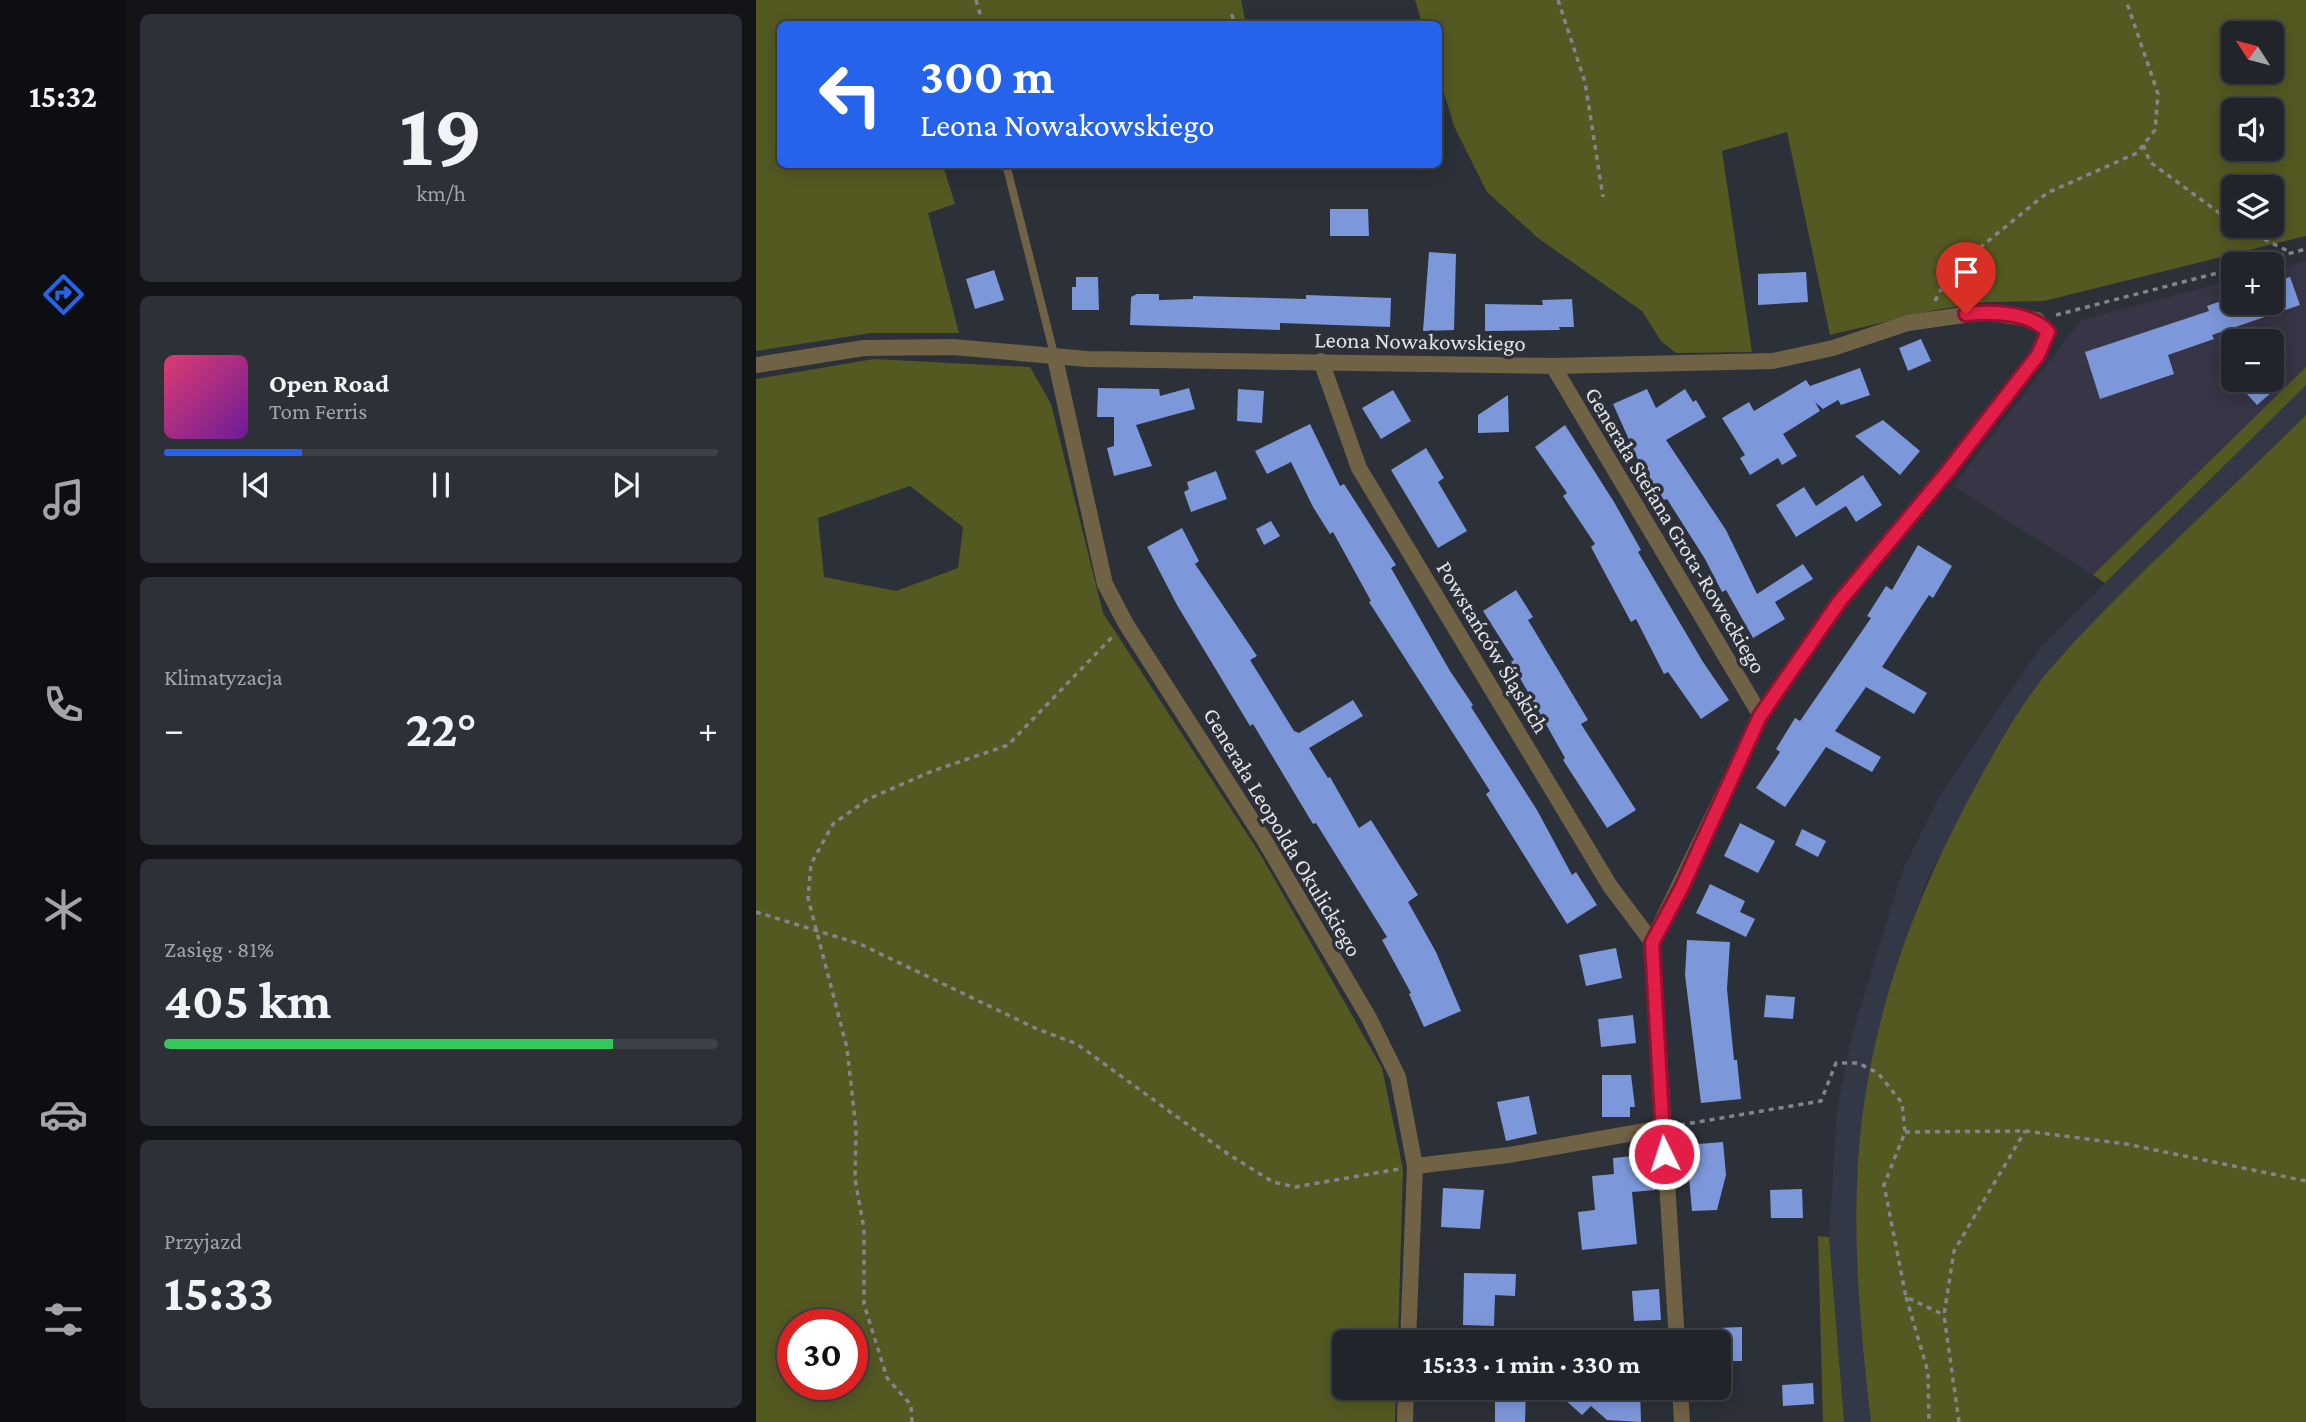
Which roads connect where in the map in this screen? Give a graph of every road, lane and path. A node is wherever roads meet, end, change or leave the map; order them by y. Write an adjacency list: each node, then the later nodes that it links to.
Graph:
1 (976, 0): 5 (path)
2 (1558, 0): 9 (path)
3 (2126, 0): 7 (path)
4 (1232, 14): 6 (path)
5 (982, 21)
6 (1233, 21)
7 (2143, 145): 10 (path); 16 (path)
8 (1007, 168): 18 (lane)
9 (1603, 197)
10 (2221, 215)
11 (2261, 238): 13 (path)
12 (2306, 249): 13 (path)
13 (2292, 253): 14 (path)
14 (2284, 255)
15 (2221, 272): 17 (path)
16 (1927, 319): 17 (street, Leona Nowakowskiego); 21 (street, Leona Nowakowskiego)
17 (2037, 320): 23 (street)
18 (1055, 358): 19 (street, Leona Nowakowskiego); 20 (street, Leona Nowakowskiego); 22 (street, Generała Leopolda Okulickiego)
19 (1321, 361): 21 (street, Leona Nowakowskiego); 26 (street, Powstańców Śląskich)
20 (756, 365)
21 (1553, 366): 23 (street, Generała Stefana Grota-Roweckiego)
22 (1126, 624): 25 (path); 30 (street, Generała Leopolda Okulickiego)
23 (1760, 716): 26 (street)
24 (756, 912): 25 (path)
25 (816, 931): 30 (path); 38 (path)
26 (1652, 943): 27 (street)
27 (1662, 1128): 29 (path); 30 (street); 35 (street)
28 (2025, 1131): 29 (path); 31 (path); 33 (path)
29 (1905, 1132): 32 (path)
30 (1415, 1166): 34 (street, Generała Leopolda Okulickiego)
31 (2306, 1181)
32 (1906, 1297): 33 (path); 41 (path)
33 (1944, 1315): 42 (path)
34 (1408, 1330)
35 (1676, 1330)
36 (1406, 1400): 39 (street)
37 (1681, 1400): 40 (street)
38 (912, 1422)
39 (1405, 1422)
40 (1682, 1422)
41 (1929, 1422)
42 (1959, 1422)

